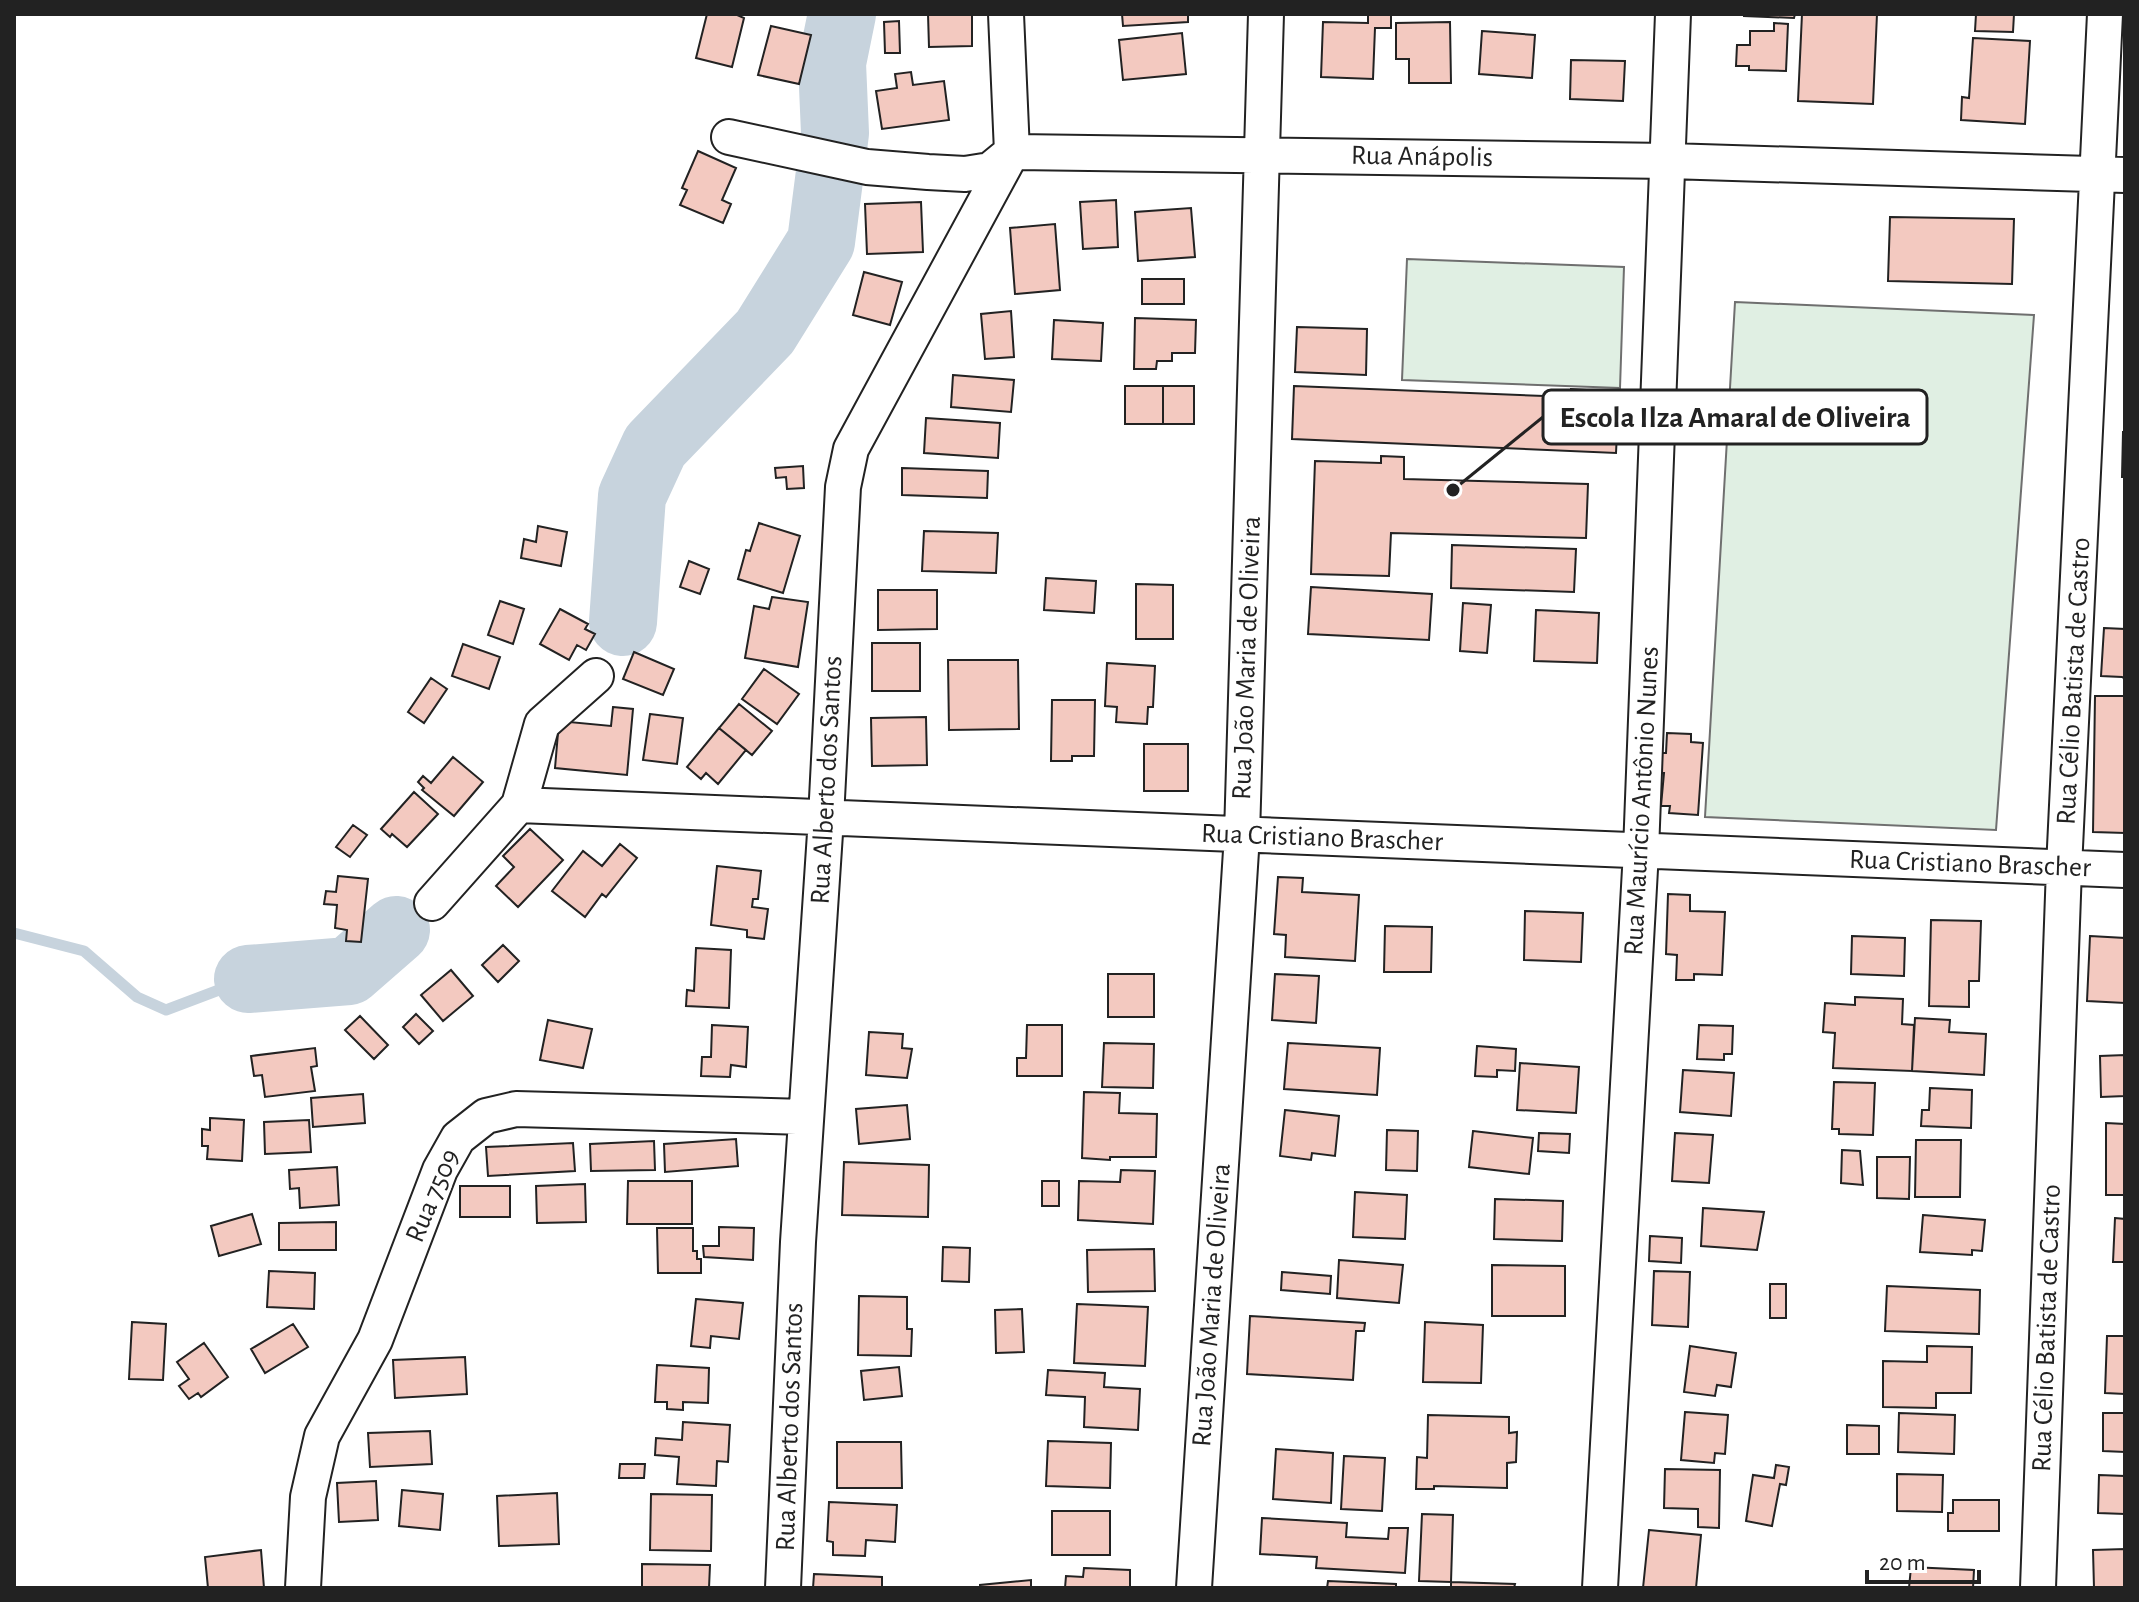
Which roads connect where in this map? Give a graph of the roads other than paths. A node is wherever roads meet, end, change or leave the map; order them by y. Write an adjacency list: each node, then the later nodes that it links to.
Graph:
1 (1006, 14): 6 (street)
2 (1266, 14): 7 (street, Rua João Maria de Oliveira)
3 (1673, 14): 8 (street, Rua Maurício Antônio Nunes)
4 (2105, 14): 9 (street, Rua Célio Batista de Castro)
5 (729, 137): 6 (street)
6 (1012, 152): 7 (street, Rua Anápolis); 12 (street, Rua Alberto dos Santos)
7 (1262, 154): 8 (street, Rua Anápolis); 13 (street, Rua João Maria de Oliveira)
8 (1669, 161): 9 (street, Rua Anápolis); 14 (street, Rua Maurício Antônio Nunes)
9 (2112, 175): 15 (street, Rua Célio Batista de Castro)
10 (596, 676): 11 (street)
11 (519, 805): 12 (street, Rua Cristiano Brascher); 17 (street)
12 (826, 818): 13 (street, Rua Cristiano Brascher); 18 (street, Rua Alberto dos Santos)
13 (1242, 835): 14 (street, Rua Cristiano Brascher); 21 (street, Rua João Maria de Oliveira)
14 (1641, 851): 15 (street, Rua Cristiano Brascher); 22 (street, Rua Maurício Antônio Nunes)
15 (2064, 868): 16 (street, Rua Cristiano Brascher); 23 (street, Rua Célio Batista de Castro)
16 (2125, 870)
17 (432, 903)
18 (805, 1117): 19 (street, Rua 7509); 20 (street, Rua Alberto dos Santos)
19 (303, 1588)
20 (783, 1588)
21 (1194, 1588)
22 (1600, 1588)
23 (2038, 1588)

